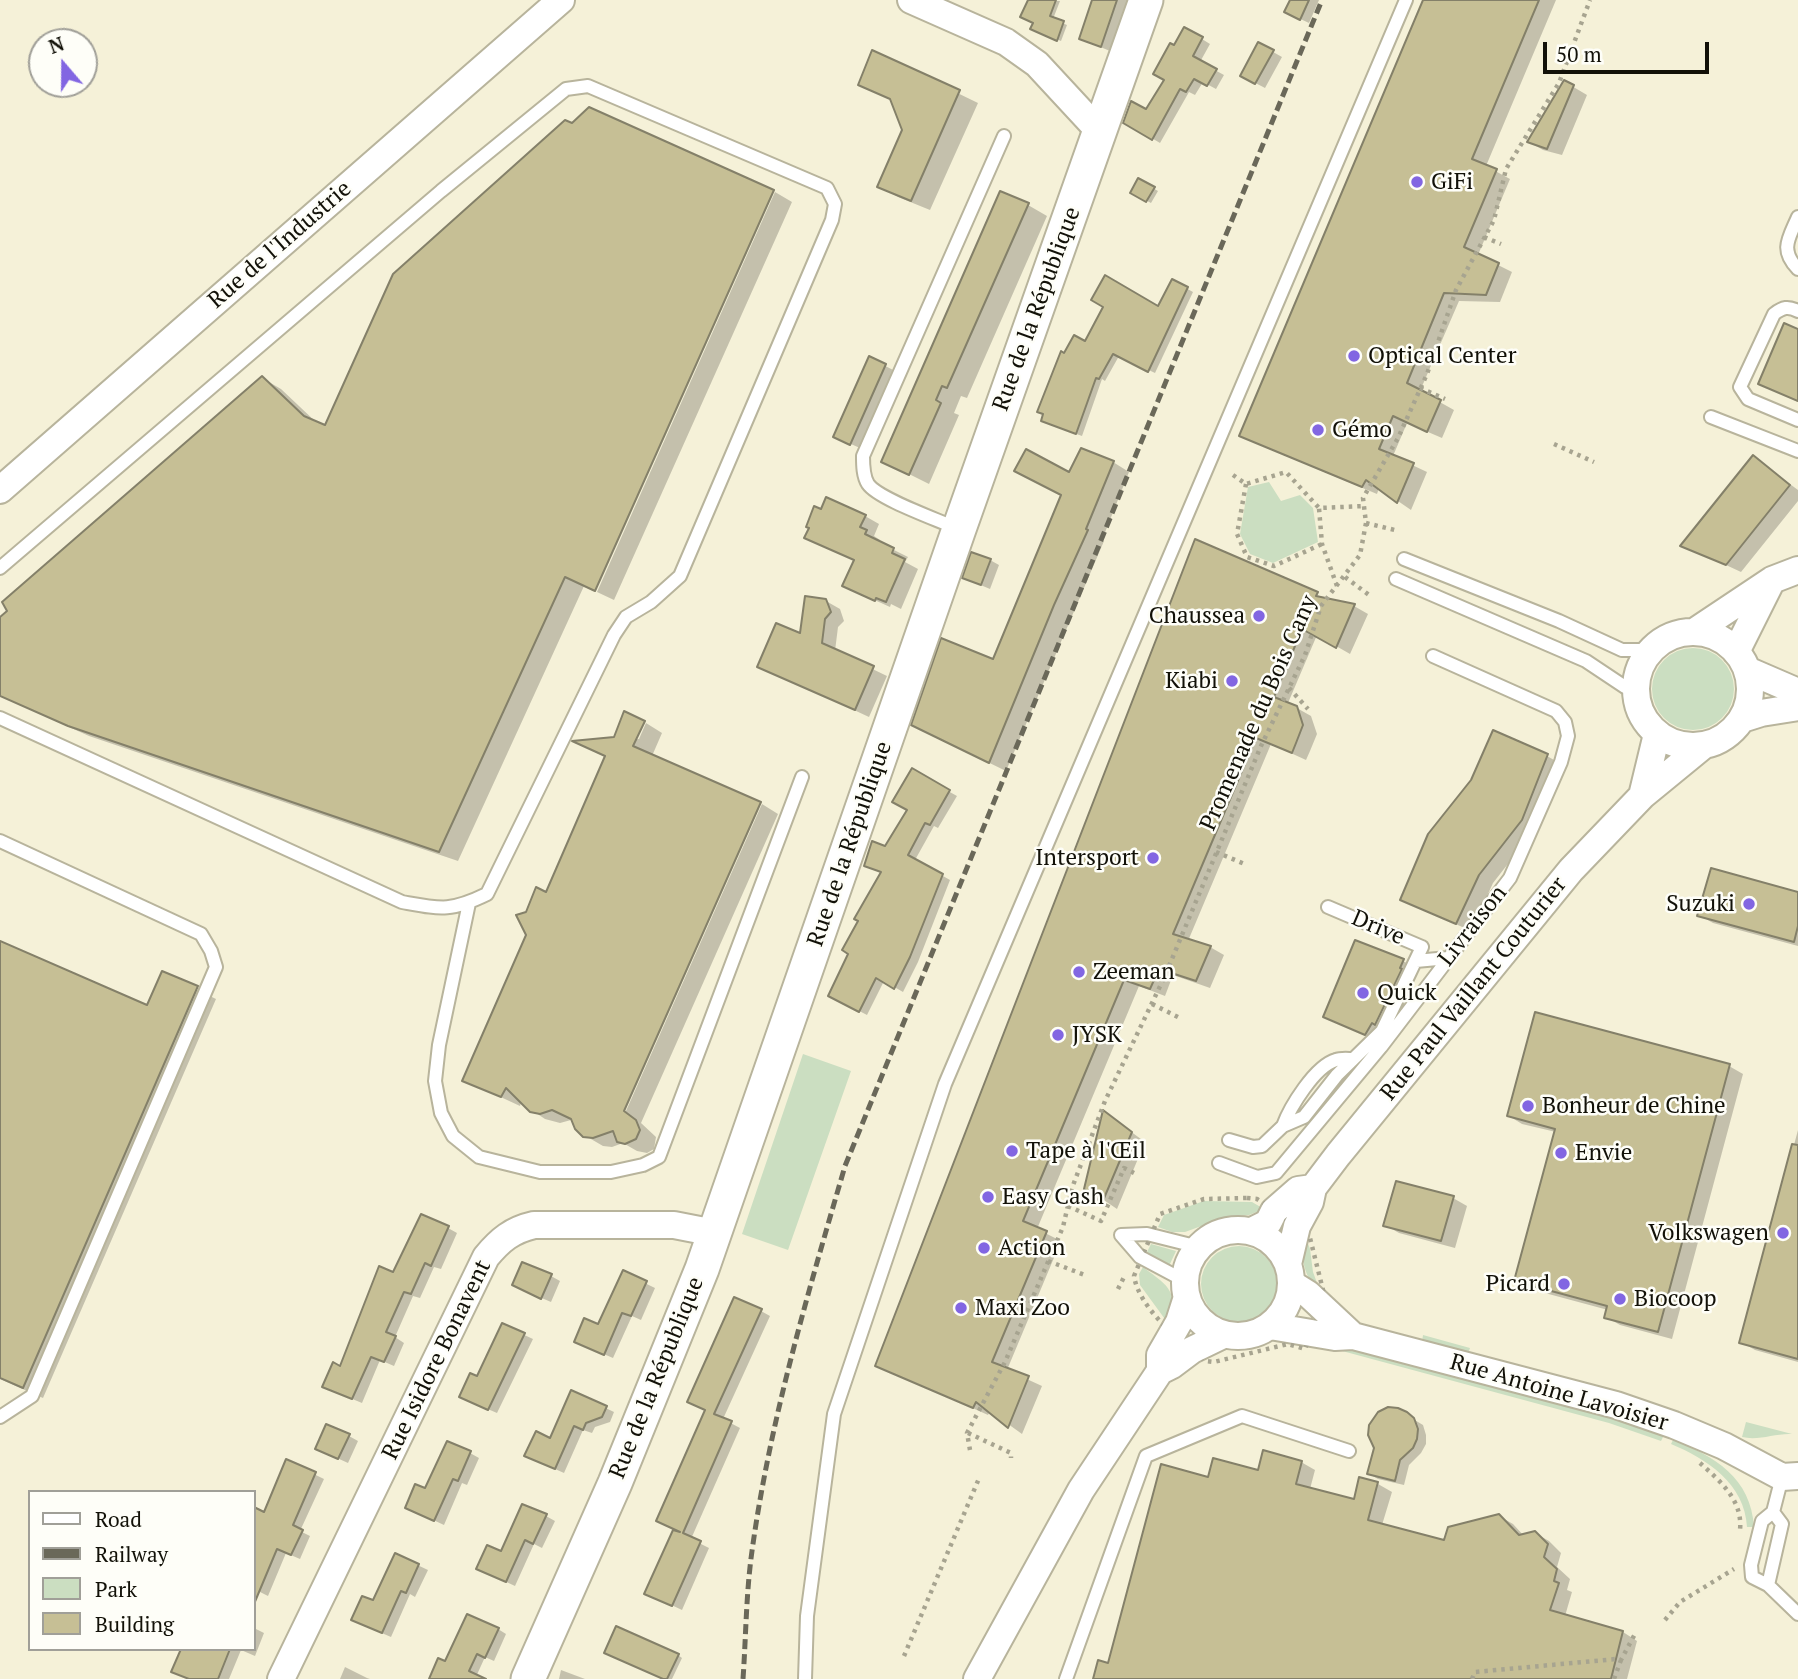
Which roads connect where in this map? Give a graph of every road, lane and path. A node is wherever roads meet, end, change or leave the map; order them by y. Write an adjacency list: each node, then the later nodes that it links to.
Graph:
1 (561, 0): 22 (street, Rue de l'Industrie)
2 (911, 0): 6 (street)
3 (1146, 0): 6 (street, Rue de la République)
4 (1406, 0): 110 (lane)
5 (1590, 0): 9 (path, Promenade du Bois Cany)
6 (1100, 132): 26 (street, Rue de la République)
7 (1004, 136): 26 (lane)
8 (1798, 217): 11 (lane)
9 (1484, 237): 10 (path); 13 (path, Promenade du Bois Cany)
10 (1501, 244)
11 (1798, 269)
12 (1798, 311): 16 (lane)
13 (1420, 388): 14 (path); 23 (path, Promenade du Bois Cany)
14 (1445, 399)
15 (1711, 417): 18 (lane)
16 (1798, 420)
17 (1553, 444): 19 (path)
18 (1798, 451)
19 (1594, 462)
20 (1233, 475): 21 (path)
21 (1246, 484): 24 (path); 28 (path)
22 (0, 490)
23 (1364, 506): 24 (path); 25 (path, Promenade du Bois Cany)
24 (1318, 508): 28 (path)
25 (1366, 523): 27 (path); 32 (path, Promenade du Bois Cany)
26 (959, 529): 70 (street, Rue de la République)
27 (1399, 531)
28 (1322, 544): 35 (path)
29 (1404, 559): 38 (lane)
30 (0, 568): 55 (lane)
31 (1798, 570): 34 (street)
32 (1345, 577): 35 (path, Promenade du Bois Cany); 36 (path)
33 (1396, 579): 42 (lane)
34 (1772, 580): 37 (street); 40 (street)
35 (1337, 587): 41 (path, Promenade du Bois Cany)
36 (1369, 595)
37 (1693, 632): 38 (street); 40 (street)
38 (1650, 650): 42 (street)
39 (1433, 656): 57 (lane, Livraison)
40 (1742, 661): 43 (street); 47 (street)
41 (1289, 688): 45 (path); 53 (path, Promenade du Bois Cany)
42 (1635, 691): 48 (street)
43 (1798, 692)
44 (1798, 707): 47 (street)
45 (1308, 709)
46 (0, 718): 55 (lane)
47 (1742, 719): 49 (street)
48 (1657, 734): 49 (street); 51 (street, Rue Paul Vaillant Couturier)
49 (1703, 746): 51 (street, Rue Paul Vaillant Couturier)
50 (802, 777): 55 (lane)
51 (1642, 796): 64 (street, Rue Paul Vaillant Couturier)
52 (0, 841): 89 (lane)
53 (1216, 852): 54 (path); 59 (path, Promenade du Bois Cany)
54 (1247, 866)
55 (468, 903)
56 (1328, 907): 58 (lane, Drive)
57 (1448, 958): 58 (lane); 62 (lane, Livraison)
58 (1416, 961): 61 (lane, Drive)
59 (1152, 1004): 60 (path); 65 (path, Promenade du Bois Cany)
60 (1178, 1017)
61 (1229, 1140)
62 (1219, 1163)
63 (1134, 1173): 65 (path)
64 (1313, 1188): 68 (street, Rue Paul Vaillant Couturier); 74 (street, Rue Paul Vaillant Couturier)
65 (1068, 1206): 72 (path, Promenade du Bois Cany)
66 (1268, 1206): 67 (path)
67 (1154, 1226)
68 (1252, 1231): 71 (street); 74 (street)
69 (1304, 1232): 79 (path)
70 (715, 1233): 108 (street, Rue Isidore Bonavent); 109 (street, Rue de la République)
71 (1199, 1247): 77 (street); 77 (lane)
72 (1048, 1261): 75 (path); 90 (path, Promenade du Bois Cany)
73 (1139, 1265): 81 (path)
74 (1290, 1274): 80 (street); 83 (street, Rue Antoine Lavoisier)
75 (1085, 1275)
76 (1124, 1277): 78 (path)
77 (1186, 1289): 82 (street); 88 (street)
78 (1118, 1290)
79 (1325, 1298)
80 (1270, 1326): 82 (street); 83 (street, Rue Antoine Lavoisier)
81 (1169, 1329)
82 (1223, 1335): 88 (street)
83 (1353, 1336): 96 (street, Rue Antoine Lavoisier)
84 (1309, 1339): 85 (path)
85 (1305, 1349): 86 (path); 87 (path)
86 (1313, 1349)
87 (1199, 1356)
88 (1160, 1371): 111 (street)
89 (0, 1417)
90 (967, 1433): 91 (path); 93 (path)
91 (970, 1450)
92 (1349, 1451): 112 (lane)
93 (1011, 1458)
94 (1698, 1462): 98 (path)
95 (980, 1476): 106 (path)
96 (1790, 1476): 97 (lane)
97 (1773, 1512): 102 (lane); 102 (lane)
98 (1740, 1531): 99 (path); 100 (path)
99 (1752, 1533)
100 (1739, 1541)
101 (1735, 1560): 104 (path)
102 (1768, 1585): 103 (lane)
103 (1798, 1614)
104 (1665, 1620)
105 (1636, 1632): 107 (path)
106 (904, 1656)
107 (1620, 1660): 113 (path); 114 (path)
108 (281, 1679)
109 (528, 1679)
110 (805, 1679)
111 (977, 1679)
112 (1066, 1679)
113 (1472, 1679)
114 (1614, 1679)

